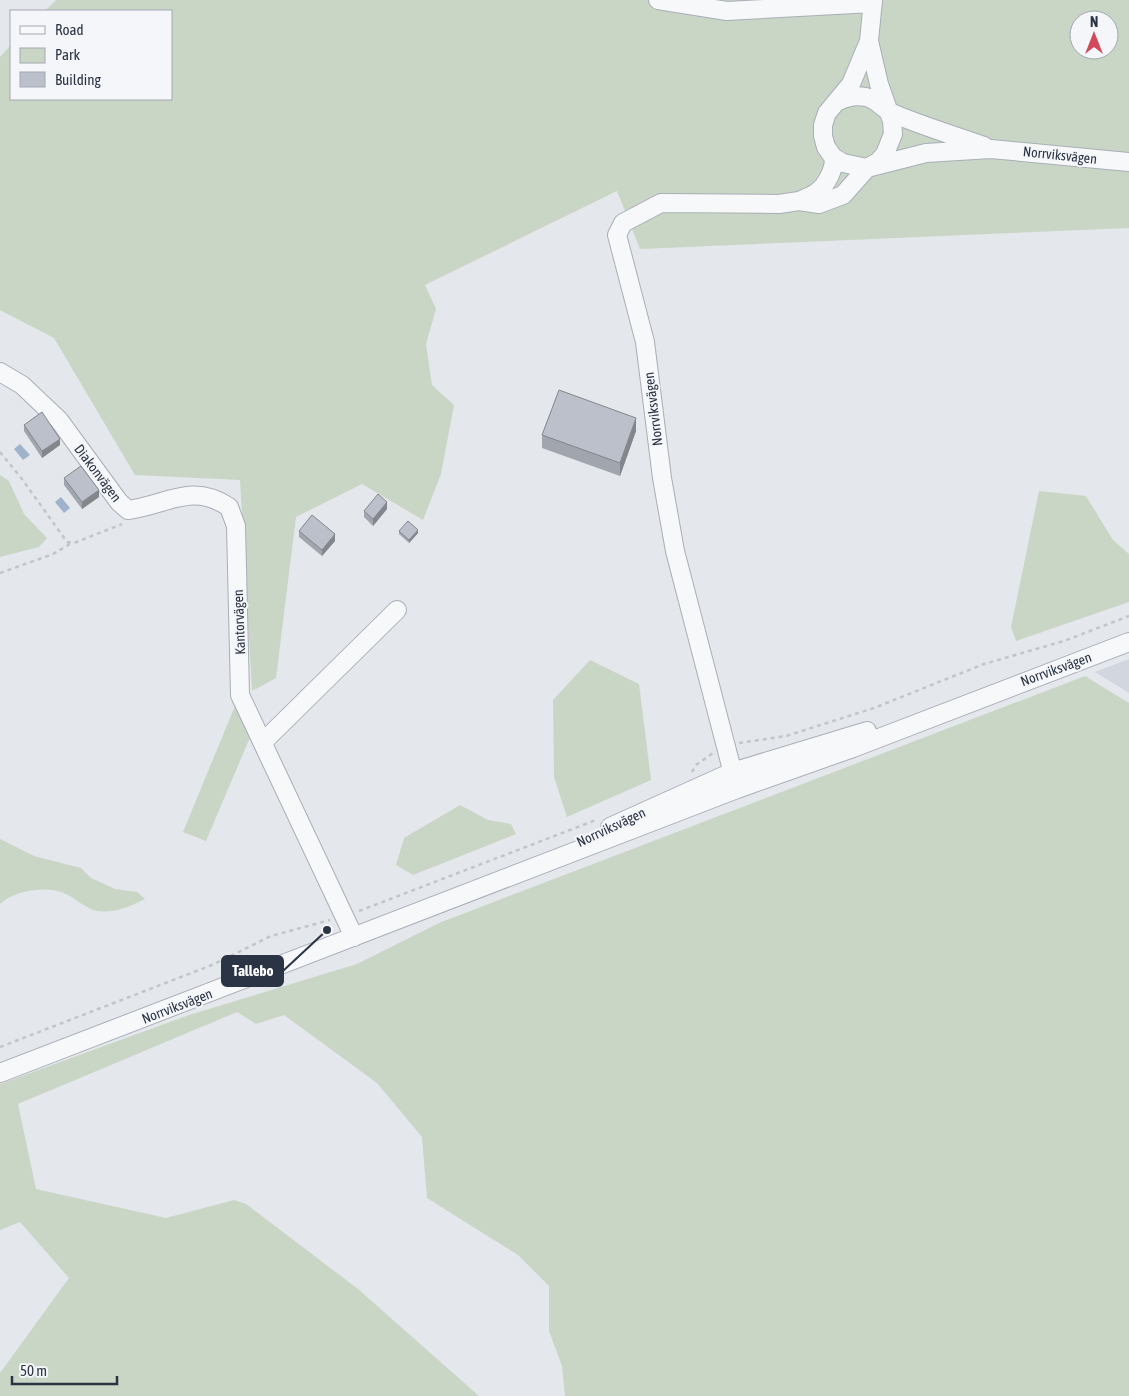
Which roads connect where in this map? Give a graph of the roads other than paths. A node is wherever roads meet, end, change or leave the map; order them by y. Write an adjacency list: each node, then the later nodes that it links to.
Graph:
1 (658, 0): 2 (street)
2 (873, 2): 3 (street, Norrviksvägen)
3 (870, 41): 4 (street, Norrviksvägen); 5 (street, Norrviksvägen)
4 (837, 102): 5 (street, Norrviksvägen); 7 (street, Norrviksvägen)
5 (887, 111): 6 (street, Norrviksvägen); 9 (street, Norrviksvägen)
6 (991, 149): 8 (street, Norrviksvägen); 9 (street, Norrviksvägen)
7 (833, 157): 9 (street, Norrviksvägen); 10 (street, Norrviksvägen)
8 (1129, 162)
9 (867, 168): 10 (street, Norrviksvägen)
10 (799, 201): 18 (street, Norrviksvägen)
11 (0, 372): 12 (street, Diakonvägen)
12 (221, 502): 16 (street, Kantorvägen)
13 (397, 610): 16 (street)
14 (1129, 642): 15 (street, Norrviksvägen)
15 (983, 696): 17 (street, Norrviksvägen); 18 (street, Norrviksvägen)
16 (263, 742): 22 (street)
17 (853, 748): 19 (street, Norrviksvägen); 20 (street, Norrviksvägen)
18 (732, 772): 19 (street, Norrviksvägen); 21 (street, Norrviksvägen)
19 (737, 789): 20 (street, Norrviksvägen)
20 (643, 826): 21 (street, Norrviksvägen)
21 (491, 885): 22 (street, Norrviksvägen)
22 (354, 937): 23 (street, Norrviksvägen)
23 (0, 1073)

